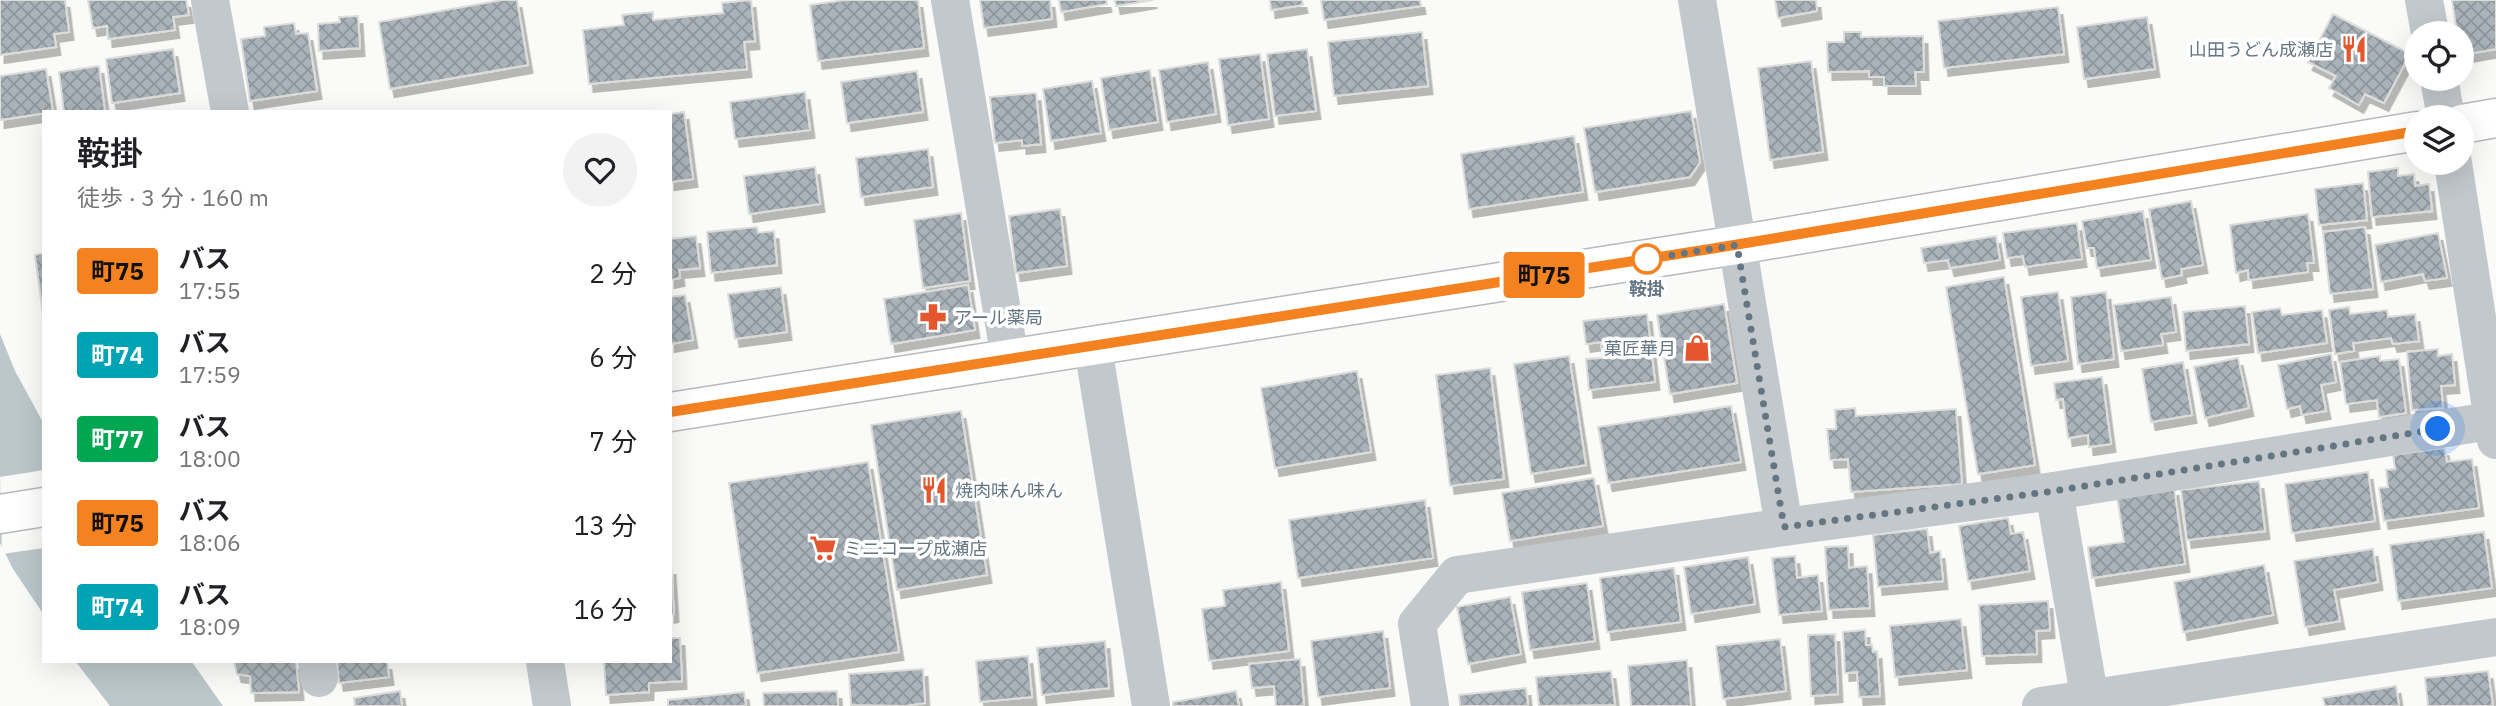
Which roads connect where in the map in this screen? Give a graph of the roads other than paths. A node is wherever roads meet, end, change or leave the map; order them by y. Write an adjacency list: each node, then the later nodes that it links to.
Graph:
1 (210, 0): 6 (street)
2 (950, 0): 13 (street)
3 (1698, 0): 11 (street)
4 (2424, 0): 5 (street)
5 (2428, 21)
6 (230, 110)
7 (2496, 118): 8 (main road)
8 (2474, 122)
9 (2404, 133): 11 (main road)
10 (2455, 175): 15 (street)
11 (1737, 245): 12 (main road); 19 (street)
12 (1093, 346): 13 (main road); 24 (street)
13 (1010, 359): 14 (main road)
14 (672, 412)
15 (2495, 426): 16 (street)
16 (2054, 491): 19 (street); 22 (street)
17 (42, 507): 18 (main road)
18 (0, 514)
19 (1784, 527): 25 (street)
20 (2496, 637): 22 (street)
21 (545, 663): 23 (street)
22 (2090, 702): 26 (street)
23 (552, 706)
24 (1150, 706)
25 (1430, 706)
26 (2041, 706)

